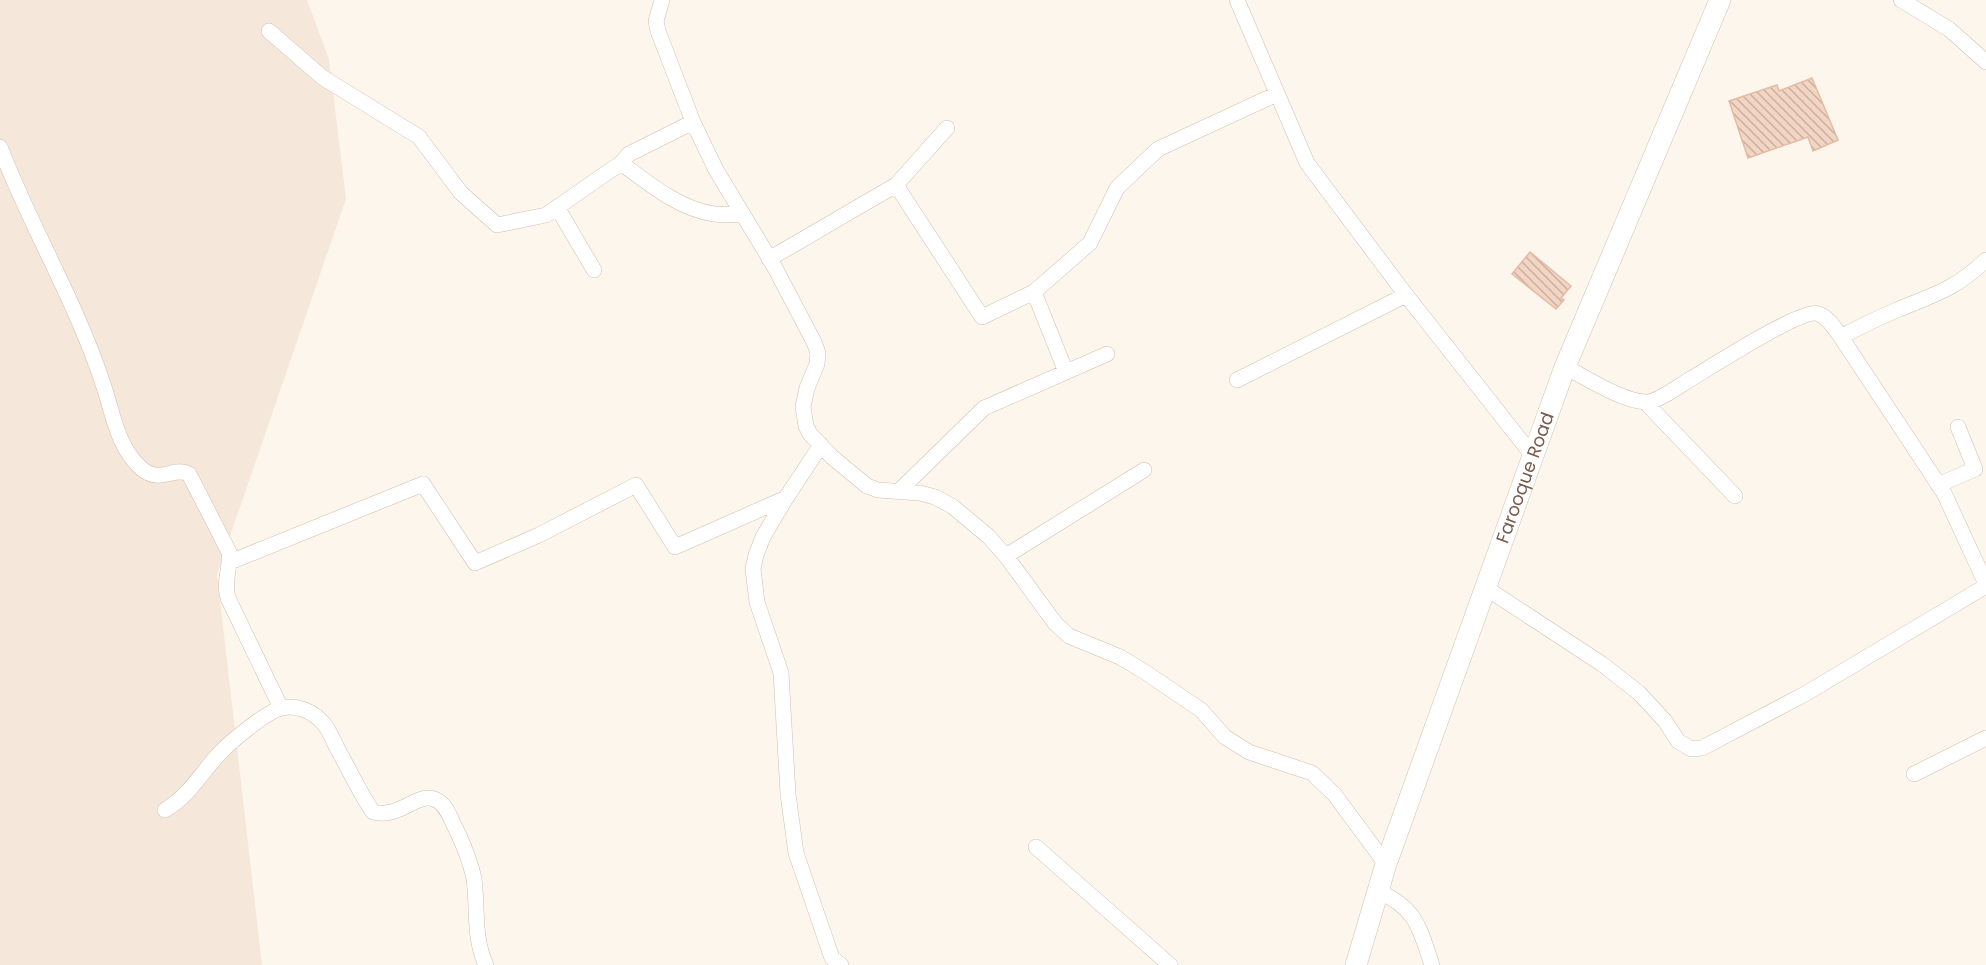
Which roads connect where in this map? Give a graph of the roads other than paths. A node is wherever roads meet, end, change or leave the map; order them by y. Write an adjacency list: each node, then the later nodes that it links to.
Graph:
1 (662, 0): 8 (street)
2 (1237, 0): 7 (street)
3 (1720, 0): 22 (main road, Farooque Road)
4 (1901, 0): 6 (street)
5 (268, 31): 13 (street)
6 (1986, 62)
7 (1277, 94): 18 (street); 19 (street)
8 (693, 122): 11 (street); 14 (street)
9 (947, 128): 12 (street)
10 (0, 147): 36 (street)
11 (621, 163): 13 (street); 14 (street)
12 (896, 185): 15 (street); 18 (street)
13 (557, 207): 17 (street)
14 (742, 215): 15 (street)
15 (769, 259): 27 (street)
16 (1986, 260): 20 (street)
17 (594, 270)
18 (1034, 292): 23 (street)
19 (1407, 295): 24 (street); 28 (street)
20 (1841, 337): 25 (street); 30 (street)
21 (1107, 354): 23 (street)
22 (1565, 367): 25 (street); 28 (main road, Farooque Road)
23 (1066, 372): 31 (street)
24 (1237, 380)
25 (1646, 403): 32 (street)
26 (1958, 427): 30 (street)
27 (821, 445): 31 (street); 33 (street)
28 (1533, 456): 38 (main road, Farooque Road)
29 (1144, 471): 34 (street)
30 (1938, 485): 35 (street)
31 (899, 491): 34 (street)
32 (1736, 496)
33 (786, 498): 36 (street); 46 (street)
34 (1006, 556): 44 (street)
35 (1981, 559): 37 (street)
36 (230, 562): 39 (street)
37 (1986, 585): 38 (street)
38 (1486, 588): 44 (main road, Farooque Road)
39 (282, 708): 42 (street); 47 (street)
40 (1986, 738): 41 (street)
41 (1914, 774)
42 (165, 810)
43 (1036, 847): 48 (street)
44 (1386, 864): 45 (main road, Farooque Road)
45 (1378, 891): 49 (main road, Farooque Road); 50 (street)
46 (831, 963)
47 (486, 965)
48 (1170, 965)
49 (1356, 965)
50 (1432, 965)

